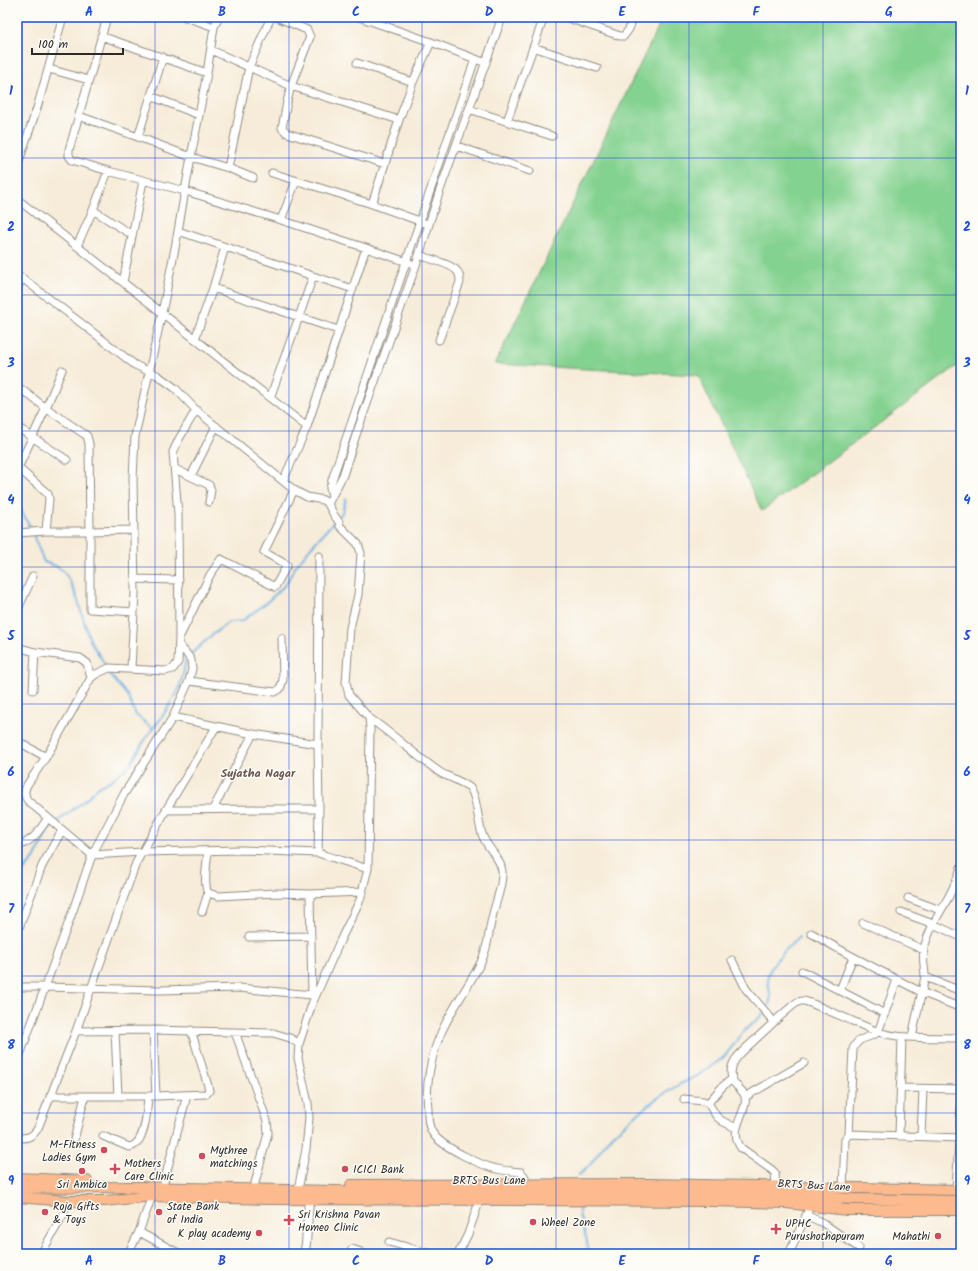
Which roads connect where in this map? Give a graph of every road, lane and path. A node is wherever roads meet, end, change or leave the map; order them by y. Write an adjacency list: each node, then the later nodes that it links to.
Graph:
1 (63, 17): 26 (street)
2 (107, 17): 16 (street)
3 (184, 17): 13 (street)
4 (219, 17): 15 (street)
5 (272, 17): 24 (street)
6 (277, 17): 30 (street)
7 (359, 17): 17 (street)
8 (494, 17): 12 (street)
9 (544, 17): 18 (street)
10 (565, 17): 14 (street)
11 (633, 17): 14 (street)
12 (502, 18): 23 (street)
13 (204, 20): 15 (street)
14 (584, 20)
15 (214, 27): 19 (street)
16 (101, 36): 20 (street); 28 (street)
17 (431, 42): 21 (street); 29 (street)
18 (533, 47): 25 (street); 38 (street)
19 (211, 50): 24 (street); 27 (street)
20 (163, 57): 27 (street); 31 (street)
21 (476, 59): 23 (street); 32 (street)
22 (357, 63): 29 (street)
23 (486, 63): 33 (street)
24 (249, 67): 30 (street); 45 (street)
25 (597, 68)
26 (49, 69): 28 (street); 44 (street)
27 (207, 73): 35 (street)
28 (89, 80): 36 (street)
29 (413, 82): 37 (street)
30 (291, 86): 37 (street); 43 (street)
31 (151, 96): 35 (street); 40 (street)
32 (463, 96): 33 (street); 57 (street)
33 (473, 99): 34 (street)
34 (470, 109): 38 (street); 41 (street)
35 (199, 114): 42 (street)
36 (79, 116): 40 (street); 47 (street)
37 (399, 120): 43 (street)
38 (507, 121): 39 (street)
39 (552, 136)
40 (138, 137): 42 (street)
41 (457, 146): 46 (street); 58 (street)
42 (191, 157): 45 (street); 52 (street)
43 (385, 164): 54 (street)
44 (17, 167)
45 (228, 168): 49 (street)
46 (530, 171)
47 (108, 172): 50 (street); 55 (street)
48 (272, 173): 51 (street)
49 (253, 178)
50 (143, 181): 52 (street); 60 (street)
51 (296, 181): 54 (street); 56 (street)
52 (185, 191): 56 (street); 59 (street)
53 (17, 199): 61 (street)
54 (372, 204): 57 (street)
55 (93, 210): 60 (street); 61 (street)
56 (281, 220): 63 (street)
57 (420, 222): 58 (street); 65 (street)
58 (429, 224): 64 (street)
59 (178, 231): 62 (street); 73 (street)
60 (132, 235): 69 (street)
61 (77, 246): 69 (street)
62 (225, 247): 68 (street); 71 (street)
63 (366, 248): 65 (street); 72 (street)
64 (419, 255): 66 (street); 77 (street)
65 (407, 262): 66 (street); 94 (street)
66 (416, 265): 94 (street)
67 (19, 276): 70 (street); 79 (street)
68 (313, 276): 72 (street); 74 (street)
69 (123, 282): 73 (street)
70 (17, 288)
71 (213, 288): 74 (street); 76 (street)
72 (353, 289): 75 (street)
73 (162, 313): 76 (street); 79 (street)
74 (299, 317): 75 (street); 81 (street)
75 (338, 330): 86 (street)
76 (195, 339): 81 (street)
77 (439, 340)
78 (62, 370): 82 (street)
79 (150, 372): 83 (street); 97 (street)
80 (17, 386): 82 (street)
81 (270, 398): 86 (street)
82 (46, 408): 87 (street); 99 (street)
83 (196, 410): 84 (street); 90 (street)
84 (216, 426): 91 (street); 92 (street)
85 (17, 427): 87 (street)
86 (307, 427): 92 (street)
87 (32, 438): 88 (street); 89 (street)
88 (67, 460)
89 (18, 468): 98 (street)
90 (175, 469): 91 (street); 104 (street)
91 (191, 476): 95 (street)
92 (283, 481): 93 (street)
93 (294, 490): 96 (street); 107 (street)
94 (332, 496): 96 (street)
95 (209, 502)
96 (328, 504): 117 (street)
97 (134, 530): 99 (street); 103 (street)
98 (46, 531): 99 (street); 100 (street)
99 (90, 531): 106 (street)
100 (17, 533)
101 (319, 556): 121 (street)
102 (33, 576): 105 (street)
103 (135, 580): 104 (street); 106 (street)
104 (178, 580): 107 (street)
105 (17, 611)
106 (134, 612): 112 (street)
107 (179, 636): 109 (street)
108 (282, 638): 114 (street)
109 (179, 646): 112 (street); 114 (street)
110 (17, 648): 111 (street)
111 (36, 652): 113 (street); 115 (street)
112 (131, 668): 113 (street)
113 (92, 678): 122 (street)
114 (189, 681): 116 (street)
115 (33, 690)
116 (173, 717): 118 (street); 133 (street)
117 (369, 718): 135 (street); 206 (street)
118 (216, 727): 119 (street); 126 (street)
119 (253, 734): 121 (street); 124 (street)
120 (17, 741): 122 (street)
121 (318, 744): 125 (street)
122 (46, 757): 123 (street)
123 (21, 796): 127 (street)
124 (213, 809): 125 (street); 126 (street)
125 (319, 809): 132 (street)
126 (166, 810): 131 (street)
127 (49, 819): 128 (street); 129 (street)
128 (61, 829): 133 (street); 146 (street)
129 (17, 846)
130 (208, 851): 131 (street); 132 (street); 138 (street)
131 (142, 852): 133 (street); 159 (street)
132 (318, 853): 135 (street)
133 (92, 855): 158 (street)
134 (961, 866): 136 (street)
135 (368, 869): 137 (street)
136 (960, 879): 141 (street)
137 (363, 892): 139 (street); 163 (street)
138 (208, 894): 139 (street); 142 (street)
139 (310, 894): 148 (street)
140 (908, 898): 141 (street)
141 (940, 910): 145 (street)
142 (202, 912)
143 (901, 912): 145 (street)
144 (863, 923): 151 (street)
145 (933, 924): 150 (street); 151 (street)
146 (17, 933)
147 (811, 933): 152 (street)
148 (311, 936): 149 (street); 163 (street)
149 (249, 937)
150 (961, 937)
151 (924, 950): 155 (street)
152 (853, 957): 156 (street); 160 (street)
153 (732, 960): 166 (street)
154 (802, 970): 160 (street)
155 (924, 978): 161 (street); 162 (street)
156 (897, 980): 162 (street); 165 (street)
157 (17, 987): 158 (street)
158 (45, 987): 159 (street); 177 (street)
159 (92, 988): 163 (street); 169 (street)
160 (840, 990): 165 (street)
161 (961, 991)
162 (921, 992): 164 (street); 174 (street)
163 (314, 995): 176 (street)
164 (961, 1008)
165 (885, 1014): 172 (street)
166 (774, 1022): 172 (street); 180 (street)
167 (153, 1030): 168 (street); 170 (street); 189 (street)
168 (191, 1030): 171 (street); 184 (street)
169 (76, 1031): 170 (street); 185 (street)
170 (115, 1031): 187 (street)
171 (235, 1032): 176 (street); 204 (street)
172 (878, 1032): 173 (street); 195 (street)
173 (902, 1037): 174 (street); 181 (street)
174 (912, 1037): 175 (street)
175 (961, 1038)
176 (299, 1044): 205 (street)
177 (20, 1045): 178 (street)
178 (17, 1063)
179 (804, 1063): 190 (street)
180 (732, 1079): 190 (street); 192 (street)
181 (900, 1088): 182 (street); 197 (street)
182 (923, 1089): 183 (street); 198 (street)
183 (961, 1089)
184 (187, 1095): 189 (street); 203 (street)
185 (50, 1096): 186 (street); 199 (street)
186 (85, 1096): 187 (street); 201 (street)
187 (118, 1096): 188 (street)
188 (148, 1096): 189 (street); 196 (street)
189 (156, 1096)
190 (746, 1097): 194 (street)
191 (684, 1099): 192 (street)
192 (708, 1103): 194 (street)
193 (961, 1108): 200 (street)
194 (736, 1128): 207 (street)
195 (849, 1134): 197 (street); 209 (street)
196 (103, 1136)
197 (899, 1136): 198 (street)
198 (921, 1136): 200 (street)
199 (17, 1138)
200 (960, 1138): 210 (street)
201 (74, 1140)
202 (17, 1178): 203 (main road)
203 (164, 1182): 204 (main road)
204 (255, 1183): 205 (main road)
205 (299, 1184): 206 (main road)
206 (525, 1184): 207 (main road)
207 (776, 1186): 209 (main road)
208 (17, 1188): 216 (main road, BRTS Bus Lane)
209 (843, 1188): 210 (main road)
210 (959, 1190)
211 (152, 1196): 213 (main road); 215 (main road); 219 (street)
212 (17, 1197): 215 (main road)
213 (309, 1199): 214 (main road); 226 (street)
214 (480, 1200): 217 (main road); 229 (street)
215 (68, 1201): 224 (street)
216 (961, 1201)
217 (808, 1210): 218 (main road); 221 (street); 230 (street)
218 (961, 1210)
219 (139, 1232): 223 (street); 225 (street)
220 (389, 1242): 228 (street)
221 (859, 1248)
222 (352, 1249): 227 (street)
223 (131, 1253)
224 (41, 1254)
225 (180, 1254)
226 (304, 1254)
227 (362, 1254)
228 (432, 1254)
229 (458, 1254)
230 (788, 1254)

